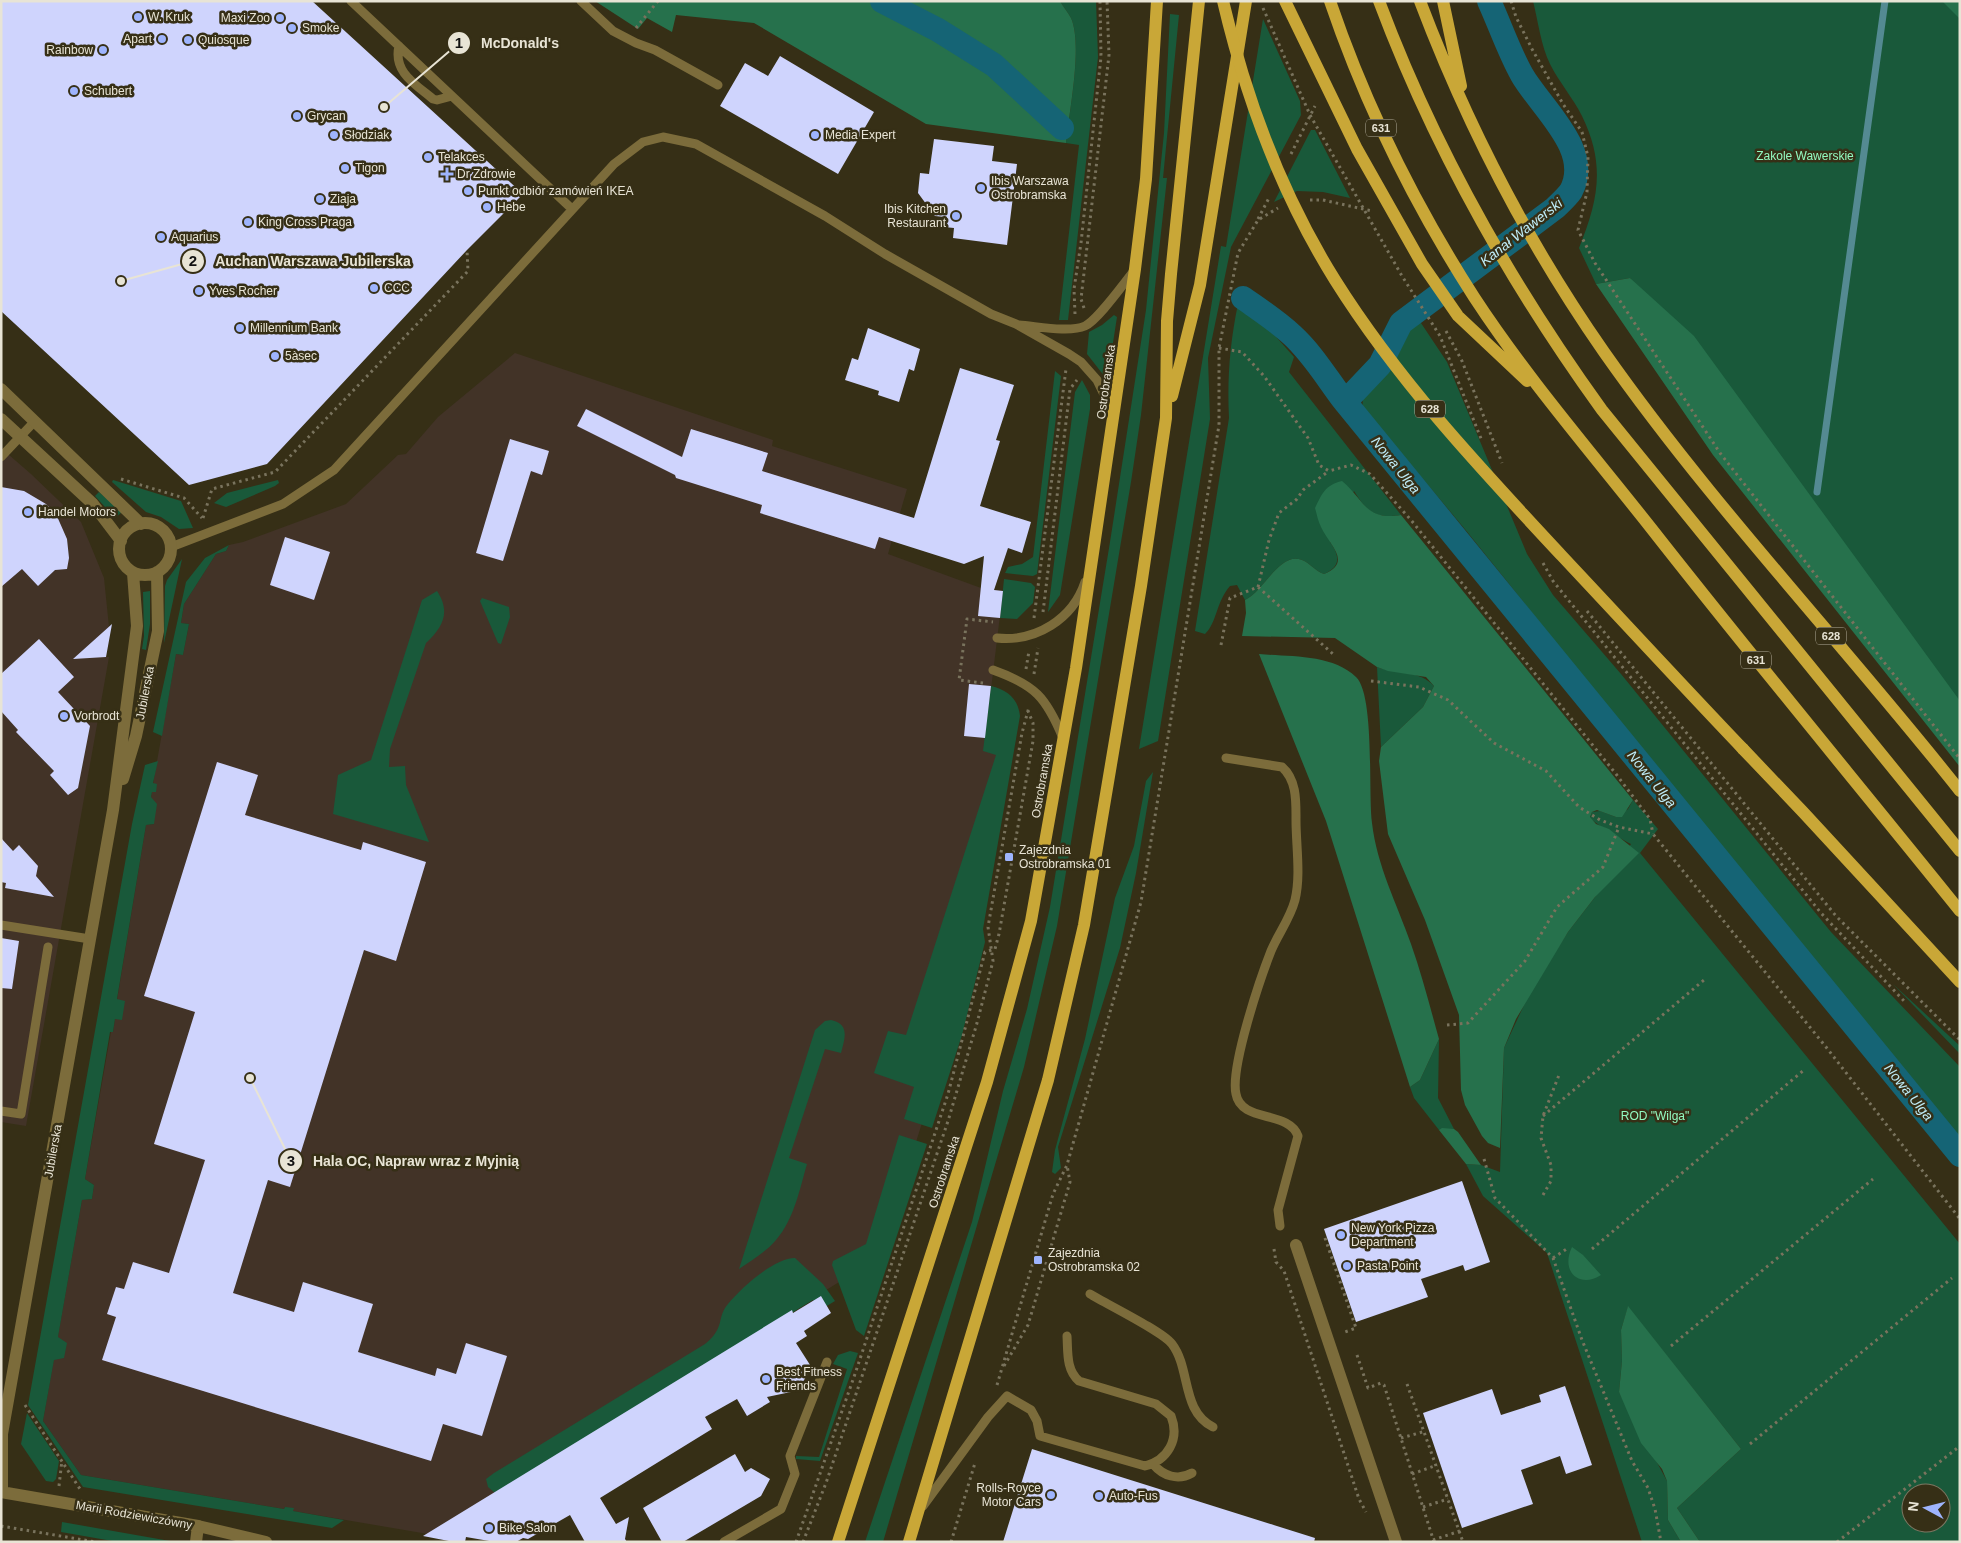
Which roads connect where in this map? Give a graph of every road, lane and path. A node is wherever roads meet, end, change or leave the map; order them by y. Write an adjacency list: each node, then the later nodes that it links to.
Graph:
1 (352, 1): 16 (lane)
2 (581, 1): 15 (lane)
3 (658, 1): 15 (path)
4 (1157, 1): 23 (main road, Ostrobramska)
5 (1200, 1): 29 (main road)
6 (1223, 1): 75 (main road, 628, bridge)
7 (1246, 1): 29 (main road)
8 (1260, 1): 33 (path)
9 (1285, 1): 27 (main road)
10 (1330, 1): 27 (main road, 631)
11 (1379, 1): 68 (main road)
12 (1420, 1): 19 (main road, 628)
13 (1443, 1): 19 (main road)
14 (1511, 1): 63 (path)
15 (629, 40): 17 (lane)
16 (399, 46): 18 (lane); 18 (lane)
17 (718, 85)
18 (452, 96): 20 (lane)
19 (1475, 129): 64 (main road, 628)
20 (572, 209): 24 (lane); 39 (lane)
21 (467, 250): 37 (path)
22 (1238, 253): 25 (path)
23 (1135, 269): 24 (lane); 28 (main road, Ostrobramska)
24 (1016, 324): 28 (lane)
25 (1219, 348): 35 (path); 85 (path)
26 (1, 389): 31 (street)
27 (1555, 407): 69 (main road, 631)
28 (1115, 417): 43 (main road, Ostrobramska)
29 (1166, 418): 121 (main road)
30 (1, 419): 32 (street)
31 (35, 420): 32 (lane); 38 (street)
32 (21, 437): 34 (lane); 40 (street)
33 (1485, 448)
34 (1, 457)
35 (1330, 470): 46 (path); 67 (path)
36 (111, 476): 37 (path)
37 (203, 518): 39 (path)
38 (141, 524): 40 (street); 41 (street)
39 (206, 535): 41 (lane)
40 (121, 541): 45 (street)
41 (171, 547): 44 (street)
42 (1539, 556): 77 (path)
43 (1092, 563): 48 (lane); 61 (main road, Ostrobramska)
44 (157, 572): 45 (street); 65 (street, Jubilerska)
45 (134, 573): 65 (street, Jubilerska)
46 (1258, 587): 50 (path); 52 (path)
47 (999, 623): 57 (path)
48 (997, 638)
49 (1039, 645): 55 (path)
50 (1221, 645)
51 (1029, 648): 53 (path)
52 (1333, 654)
53 (1026, 668)
54 (993, 670): 61 (lane)
55 (1034, 674)
56 (1371, 681): 66 (path)
57 (991, 684)
58 (1030, 702): 60 (path)
59 (1025, 706): 60 (path)
60 (1028, 711): 73 (path); 73 (path)
61 (1064, 739): 133 (main road, Ostrobramska)
62 (1226, 758): 89 (lane)
63 (1960, 760)
64 (1960, 791)
65 (113, 810): 71 (street, Jubilerska)
66 (1619, 827): 67 (path); 78 (path)
67 (1653, 834): 88 (path)
68 (1960, 851)
69 (1960, 911)
70 (1, 925): 71 (lane)
71 (90, 939): 118 (street, Jubilerska)
72 (48, 947): 82 (lane)
73 (991, 950): 131 (path); 132 (path)
74 (1704, 980): 83 (path)
75 (1960, 982)
76 (1912, 994): 79 (path)
77 (1904, 1001)
78 (1447, 1026)
79 (1960, 1040)
80 (1804, 1070): 94 (path)
81 (1559, 1076): 83 (path)
82 (1, 1111)
83 (1543, 1116): 87 (path)
84 (1484, 1159): 95 (path)
85 (1066, 1165): 85 (path)
86 (1873, 1179): 101 (path)
87 (1542, 1195)
88 (1960, 1219)
89 (1280, 1226)
90 (1325, 1238): 99 (path)
91 (1296, 1245): 99 (street)
92 (1568, 1248): 95 (path)
93 (1274, 1249): 100 (path)
94 (1592, 1249)
95 (1553, 1258): 137 (path)
96 (1952, 1278): 109 (path)
97 (1090, 1294): 106 (lane)
98 (1067, 1336): 112 (lane)
99 (1328, 1338): 100 (path); 135 (street)
100 (1308, 1344): 122 (path)
101 (1671, 1346)
102 (1357, 1354): 108 (path)
103 (827, 1362): 130 (lane)
104 (1407, 1384): 107 (path)
105 (25, 1405): 111 (path)
106 (1213, 1427)
107 (1426, 1431): 108 (path); 113 (path)
108 (1401, 1438): 115 (path)
109 (1750, 1444)
110 (1960, 1446): 138 (path)
111 (62, 1460): 116 (path); 117 (path)
112 (1153, 1464): 114 (lane); 121 (lane)
113 (1437, 1465): 115 (path); 119 (path)
114 (1192, 1473)
115 (1412, 1474): 120 (path)
116 (59, 1486)
117 (81, 1489)
118 (1, 1492): 124 (street, Marii Rodziewiczówny)
119 (1448, 1499): 120 (path); 125 (path)
120 (1423, 1507): 126 (path)
121 (918, 1512): 134 (main road)
122 (1371, 1521)
123 (1, 1526): 127 (path)
124 (198, 1526): 128 (street); 129 (street, Marii Rodziewiczówny)
125 (1460, 1531): 126 (path); 136 (path)
126 (1434, 1541)
127 (96, 1542)
128 (196, 1542)
129 (266, 1542)
130 (724, 1542)
131 (796, 1542)
132 (803, 1542)
133 (838, 1542)
134 (909, 1542)
135 (1396, 1542)
136 (1463, 1542)
137 (1661, 1542)
138 (1837, 1542)

